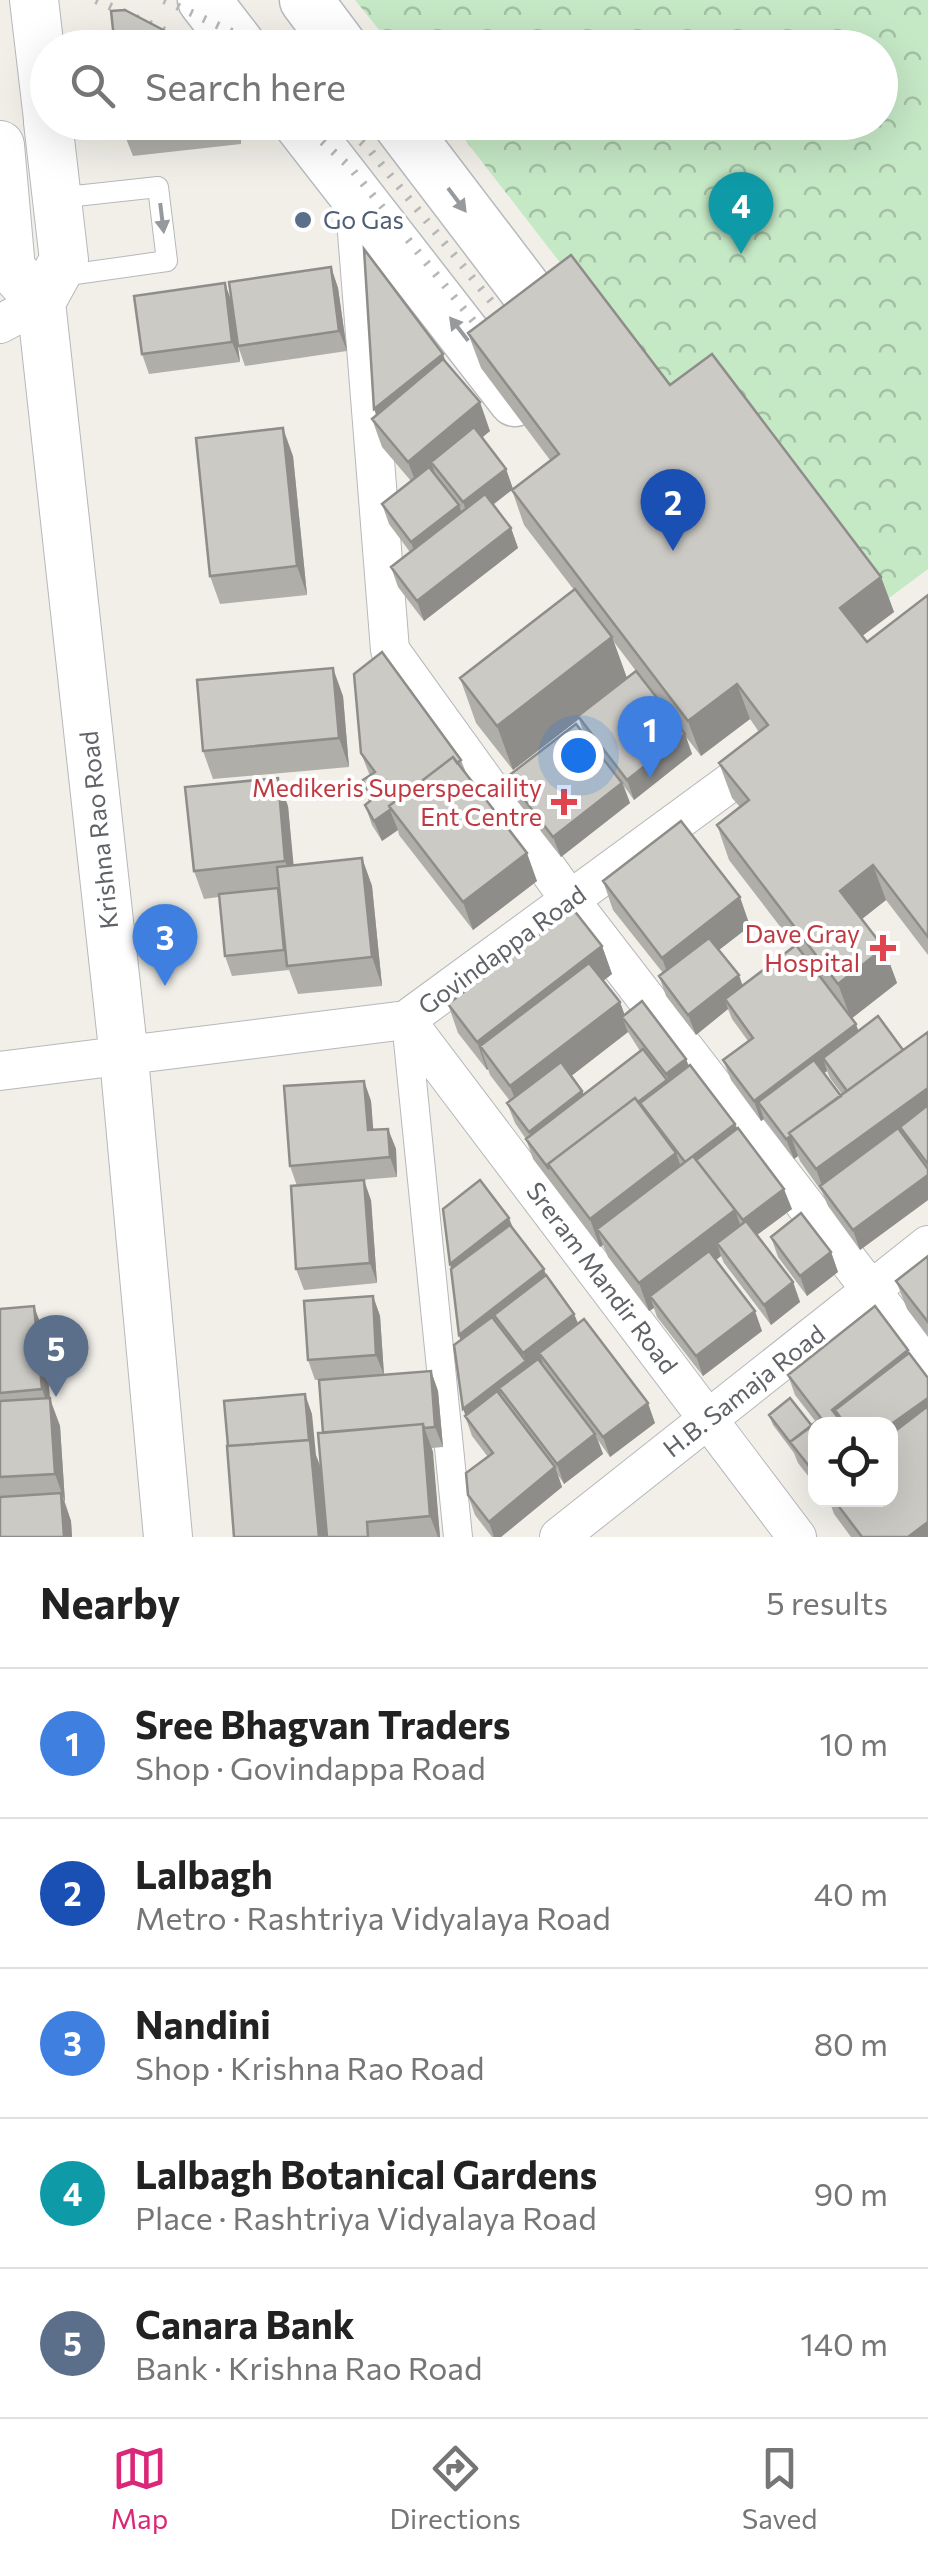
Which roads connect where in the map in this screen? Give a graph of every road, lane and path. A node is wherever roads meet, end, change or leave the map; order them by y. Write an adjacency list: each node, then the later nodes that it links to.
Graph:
1 (34, 0): 4 (street, Krishna Rao Road)
2 (204, 0): 5 (main road)
3 (306, 0): 6 (main road)
4 (37, 30)
5 (227, 30)
6 (328, 30)
7 (50, 140): 12 (street, Krishna Rao Road)
8 (313, 140): 11 (main road)
9 (412, 140): 14 (main road, one-way to 14)
10 (0, 145): 13 (street)
11 (354, 195): 15 (main road, one-way to 11); 17 (street)
12 (57, 198): 13 (street, Krishna Rao Road); 13 (lane, one-way to 13)
13 (32, 301): 19 (street, Krishna Rao Road)
14 (591, 374)
15 (544, 436)
16 (784, 744): 17 (street, Govindappa Road)
17 (570, 900): 18 (street, Govindappa Road); 22 (street)
18 (406, 1020): 19 (street, Govindappa Road); 24 (street, Sreram Mandir Road); 26 (street)
19 (124, 1058): 20 (street, Govindappa Road); 25 (street, Krishna Rao Road)
20 (0, 1072)
21 (928, 1245): 22 (street, H.B. Samaja Road)
22 (870, 1291): 23 (street); 24 (street, H.B. Samaja Road)
23 (928, 1364)
24 (708, 1419): 27 (street, H.B. Samaja Road); 28 (street, Sreram Mandir Road)
25 (168, 1537)
26 (458, 1537)
27 (560, 1537)
28 (797, 1537)

